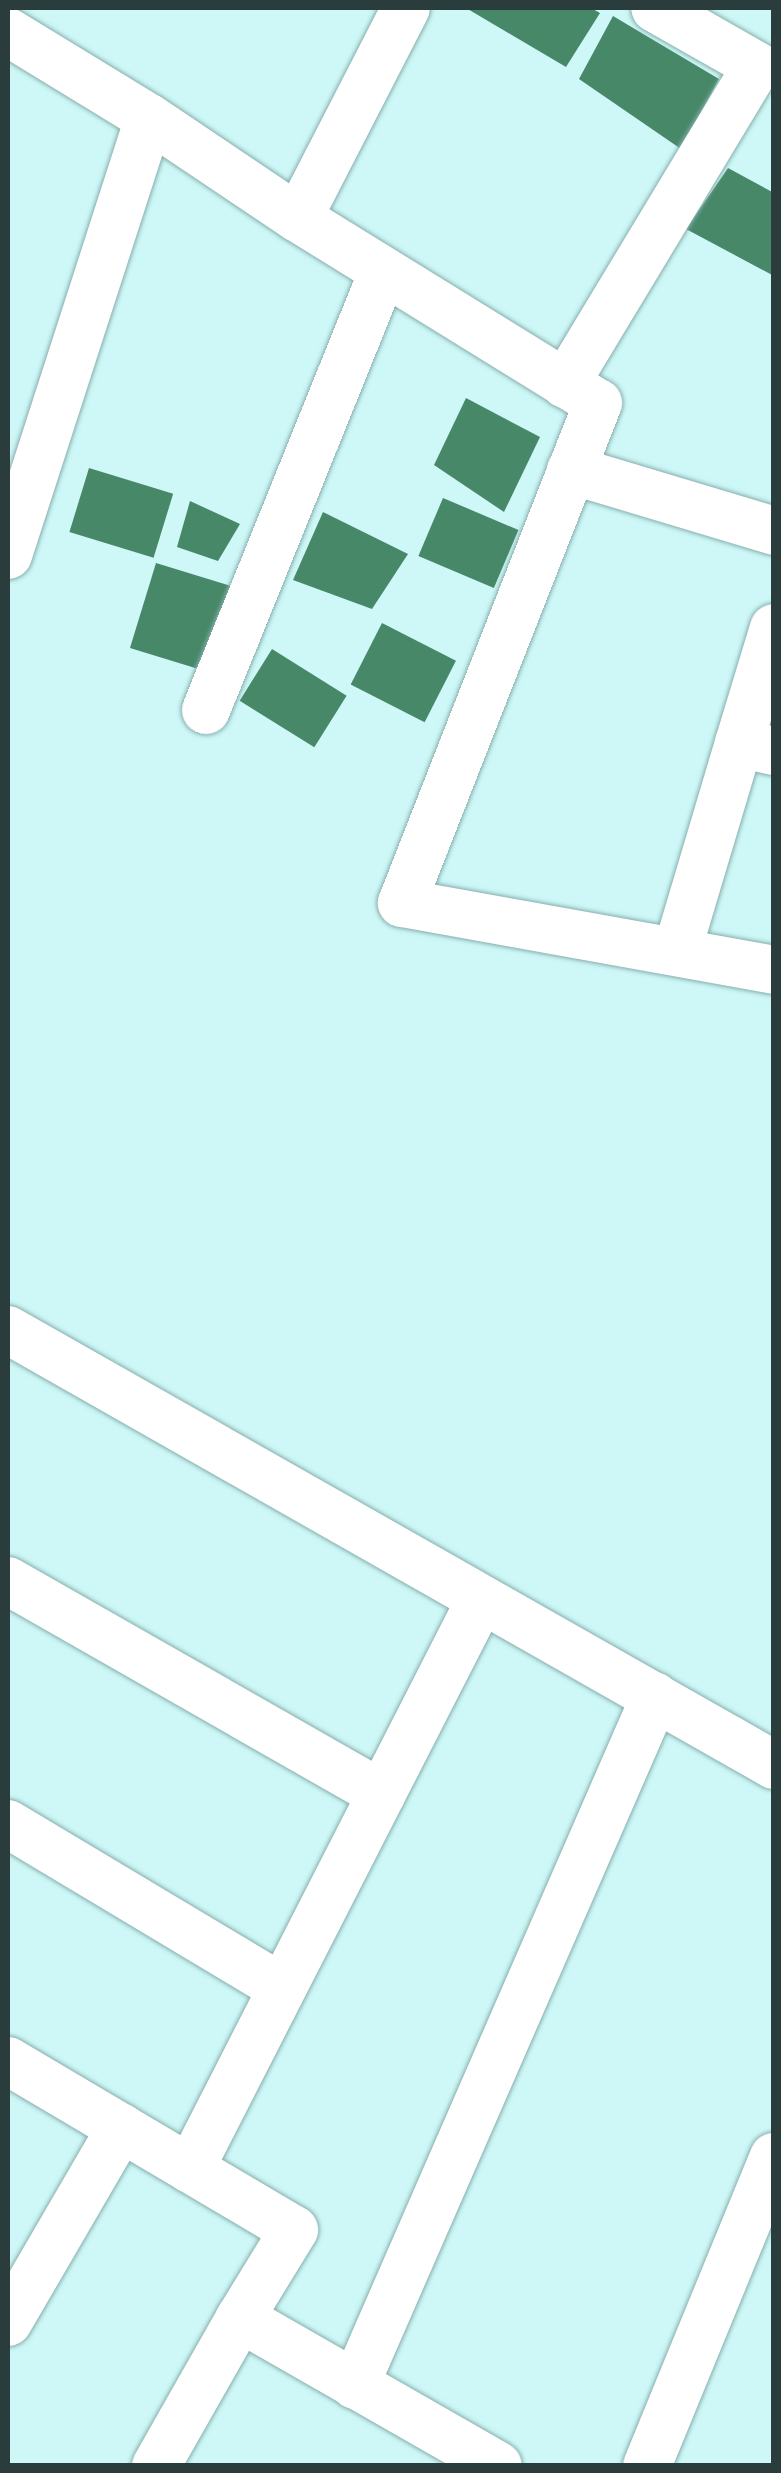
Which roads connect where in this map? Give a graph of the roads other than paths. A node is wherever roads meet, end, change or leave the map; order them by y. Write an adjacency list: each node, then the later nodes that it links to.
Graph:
1 (406, 8): 6 (street)
2 (655, 8): 4 (street)
3 (8, 32): 5 (street)
4 (766, 74): 8 (street)
5 (149, 118): 6 (street); 9 (street)
6 (298, 218): 7 (street)
7 (383, 271): 8 (street); 14 (street)
8 (566, 384): 10 (street)
9 (21, 461): 12 (street)
10 (571, 470): 11 (street); 16 (street)
11 (774, 531)
12 (8, 555)
13 (774, 628): 15 (street)
14 (206, 710)
15 (756, 747): 16 (street)
16 (677, 951): 17 (street)
17 (774, 970)
18 (8, 1330): 20 (street)
19 (8, 1581): 23 (street)
20 (481, 1599): 21 (street); 23 (street)
21 (655, 1697): 22 (street); 32 (street)
22 (774, 1765)
23 (382, 1794): 25 (street)
24 (8, 1824): 25 (street)
25 (282, 1988): 29 (street)
26 (8, 2062): 27 (street)
27 (121, 2128): 29 (street); 31 (street)
28 (774, 2157): 35 (street)
29 (190, 2169): 30 (street)
30 (240, 2318): 32 (street); 33 (street)
31 (8, 2322)
32 (354, 2385): 34 (street)
33 (156, 2466)
34 (498, 2466)
35 (647, 2466)

